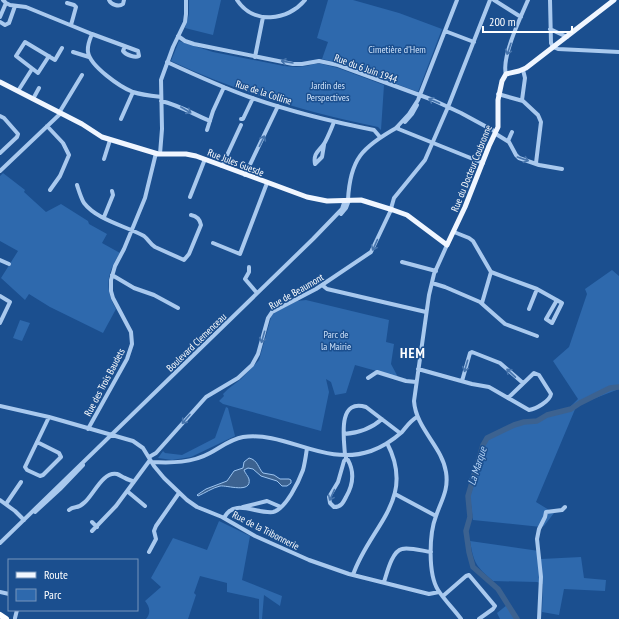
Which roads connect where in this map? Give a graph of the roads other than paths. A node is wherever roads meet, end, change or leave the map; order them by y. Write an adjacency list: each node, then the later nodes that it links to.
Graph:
1 (109, 0): 2 (street)
2 (124, 0)
3 (186, 0): 23 (street, Rue des Trois Baudets)
4 (237, 0): 16 (street)
5 (305, 0): 16 (street)
6 (457, 0): 21 (street)
7 (490, 0): 25 (street, Rue de Beaumont)
8 (494, 0): 17 (street)
9 (528, 0): 17 (street)
10 (550, 0): 20 (street)
11 (614, 0): 24 (main road)
12 (4, 2): 14 (street); 15 (street)
13 (67, 2): 19 (street)
14 (15, 6): 18 (street); 19 (street)
15 (0, 17)
16 (263, 17): 33 (street)
17 (520, 18): 38 (street, one-way to 38)
18 (0, 22)
19 (71, 25): 22 (street)
20 (550, 30): 24 (street); 27 (street)
21 (445, 31): 25 (street); 45 (street)
22 (92, 34): 26 (street); 32 (street)
23 (178, 36): 33 (street, Rue du 6 Juin 1944); 34 (street, Rue des Trois Baudets)
24 (567, 37): 27 (main road)
25 (474, 42): 51 (street, Rue de Beaumont)
26 (125, 46)
27 (553, 47): 30 (street); 36 (main road)
28 (62, 48): 31 (street)
29 (73, 52): 32 (street)
30 (619, 52)
31 (48, 56): 35 (street); 35 (street)
32 (89, 57): 43 (street)
33 (255, 57): 45 (street, Rue du 6 Juin 1944, one-way to 33)
34 (167, 62): 40 (street, Rue de la Colline); 48 (street, Rue des Trois Baudets)
35 (32, 69): 42 (street)
36 (523, 70): 38 (main road); 49 (street)
37 (82, 74): 52 (street)
38 (506, 74): 44 (main road)
39 (0, 82): 42 (main road, Rue Jules Guesde)
40 (224, 87): 46 (street, Rue de la Colline); 56 (street)
41 (39, 88): 47 (street)
42 (18, 92): 47 (main road, Rue Jules Guesde)
43 (133, 92): 48 (street); 54 (street)
44 (498, 94): 49 (street); 62 (main road, Rue du Docteur Coubronne)
45 (420, 95): 51 (street, Rue du 6 Juin 1944, one-way to 45); 60 (street)
46 (253, 98): 50 (street, Rue de la Colline); 55 (street)
47 (33, 99): 52 (main road, Rue Jules Guesde)
48 (161, 99): 56 (street, one-way to 56); 70 (street, Rue des Trois Baudets)
49 (522, 100): 74 (street)
50 (278, 106): 57 (street, Rue de la Colline); 78 (street, one-way to 50)
51 (448, 107): 62 (street, Rue du 6 Juin 1944); 67 (street, Rue de Beaumont)
52 (59, 113): 59 (street); 65 (main road, Rue Jules Guesde)
53 (0, 116): 69 (street)
54 (121, 119)
55 (241, 119)
56 (210, 121): 61 (street)
57 (334, 122): 64 (street, Rue de la Colline); 68 (street)
58 (241, 125): 75 (street)
59 (47, 126): 77 (street); 81 (street)
60 (396, 128): 64 (street); 67 (street)
61 (207, 130)
62 (496, 132): 66 (street, Rue du 6 Juin 1944); 73 (main road, Rue du Docteur Coubronne)
63 (512, 132): 66 (street)
64 (380, 137): 84 (street)
65 (110, 140): 70 (main road, Rue Jules Guesde); 71 (street)
66 (508, 141): 74 (street, one-way to 74)
67 (433, 142): 73 (street); 85 (street, Rue de Beaumont)
68 (324, 145)
69 (0, 153)
70 (158, 153): 72 (main road, Rue Jules Guesde); 88 (street, Rue des Trois Baudets)
71 (104, 159)
72 (205, 159): 75 (main road, Rue Jules Guesde); 83 (street)
73 (483, 163): 89 (main road, Rue du Docteur Coubronne)
74 (536, 163): 76 (street)
75 (222, 166): 78 (main road, Rue Jules Guesde)
76 (562, 169)
77 (0, 170)
78 (245, 175): 79 (main road, Rue Jules Guesde)
79 (267, 183): 84 (main road, Rue Jules Guesde); 90 (street)
80 (77, 185): 87 (street)
81 (50, 190)
82 (112, 191): 87 (street)
83 (190, 197)
84 (347, 200): 85 (main road, Rue Jules Guesde); 102 (street, Boulevard Clemenceau)
85 (391, 209): 91 (main road, Rue Jules Guesde); 100 (street, Rue de Beaumont, one-way to 100)
86 (191, 215): 88 (street)
87 (104, 217): 88 (street)
88 (132, 231): 98 (street, Rue des Trois Baudets)
89 (454, 232): 91 (main road, Rue du Docteur Coubronne); 97 (street)
90 (213, 243)
91 (447, 245): 96 (street)
92 (0, 260): 94 (street)
93 (402, 262): 96 (street)
94 (9, 264)
95 (248, 267): 102 (street)
96 (436, 271): 99 (street)
97 (491, 272): 101 (street); 105 (street)
98 (112, 275): 106 (street); 121 (street, Rue des Trois Baudets)
99 (432, 282): 105 (street); 108 (street)
100 (322, 285): 108 (street); 129 (street, Rue de Beaumont, one-way to 129)
101 (537, 289): 104 (street); 107 (street)
102 (257, 293): 123 (street, Boulevard Clemenceau)
103 (0, 296): 109 (street)
104 (557, 300): 104 (street)
105 (482, 303): 110 (street)
106 (178, 308)
107 (529, 309)
108 (426, 312): 111 (street)
109 (0, 323)
110 (537, 336)
111 (418, 369): 113 (street); 114 (street)
112 (368, 378): 114 (street)
113 (462, 381): 115 (street, one-way to 113); 116 (street)
114 (416, 382): 119 (street)
115 (523, 383): 116 (street); 116 (street)
116 (508, 398)
117 (0, 406): 118 (street, Rue de la Tribonnerie)
118 (49, 418): 121 (street, Rue de la Tribonnerie); 125 (street)
119 (417, 418): 122 (street); 142 (street)
120 (382, 419): 122 (street); 124 (street); 124 (street)
121 (88, 429): 123 (street, Rue de la Tribonnerie)
122 (400, 433): 126 (street)
123 (112, 434): 129 (street, Rue de la Tribonnerie); 144 (street, Boulevard Clemenceau)
124 (344, 434): 128 (street)
125 (37, 442): 125 (street)
126 (388, 443): 128 (street); 134 (street)
127 (307, 448): 128 (street); 129 (street); 138 (street)
128 (345, 456): 128 (street, one-way to 128)
129 (151, 461): 131 (street, Rue de Beaumont); 133 (street, Rue de la Tribonnerie)
130 (21, 482): 136 (street)
131 (134, 482): 132 (street, Rue de Beaumont); 141 (street)
132 (127, 491): 137 (street); 146 (street, Rue de Beaumont)
133 (179, 493): 143 (street, Rue de la Tribonnerie); 149 (street)
134 (395, 494): 142 (street); 151 (street)
135 (0, 500): 136 (street)
136 (6, 504): 144 (street)
137 (145, 506)
138 (281, 507): 140 (street); 140 (street)
139 (565, 507): 161 (street)
140 (241, 508): 143 (street)
141 (69, 510)
142 (436, 516): 150 (street)
143 (224, 518): 151 (street, Rue de la Tribonnerie)
144 (25, 519): 148 (street, Boulevard Clemenceau)
145 (92, 522): 146 (street)
146 (97, 527): 147 (street, Rue de Beaumont)
147 (92, 532)
148 (0, 543)
149 (149, 552)
150 (431, 552): 152 (street); 153 (street)
151 (353, 575): 152 (street, Rue de la Tribonnerie)
152 (384, 582): 153 (street, Rue de la Tribonnerie)
153 (439, 592): 154 (street)
154 (443, 596): 159 (street); 160 (street)
155 (18, 611): 157 (street)
156 (0, 615): 158 (highway)
157 (16, 618)
158 (6, 619)
159 (461, 619)
160 (479, 619)
161 (540, 619)

